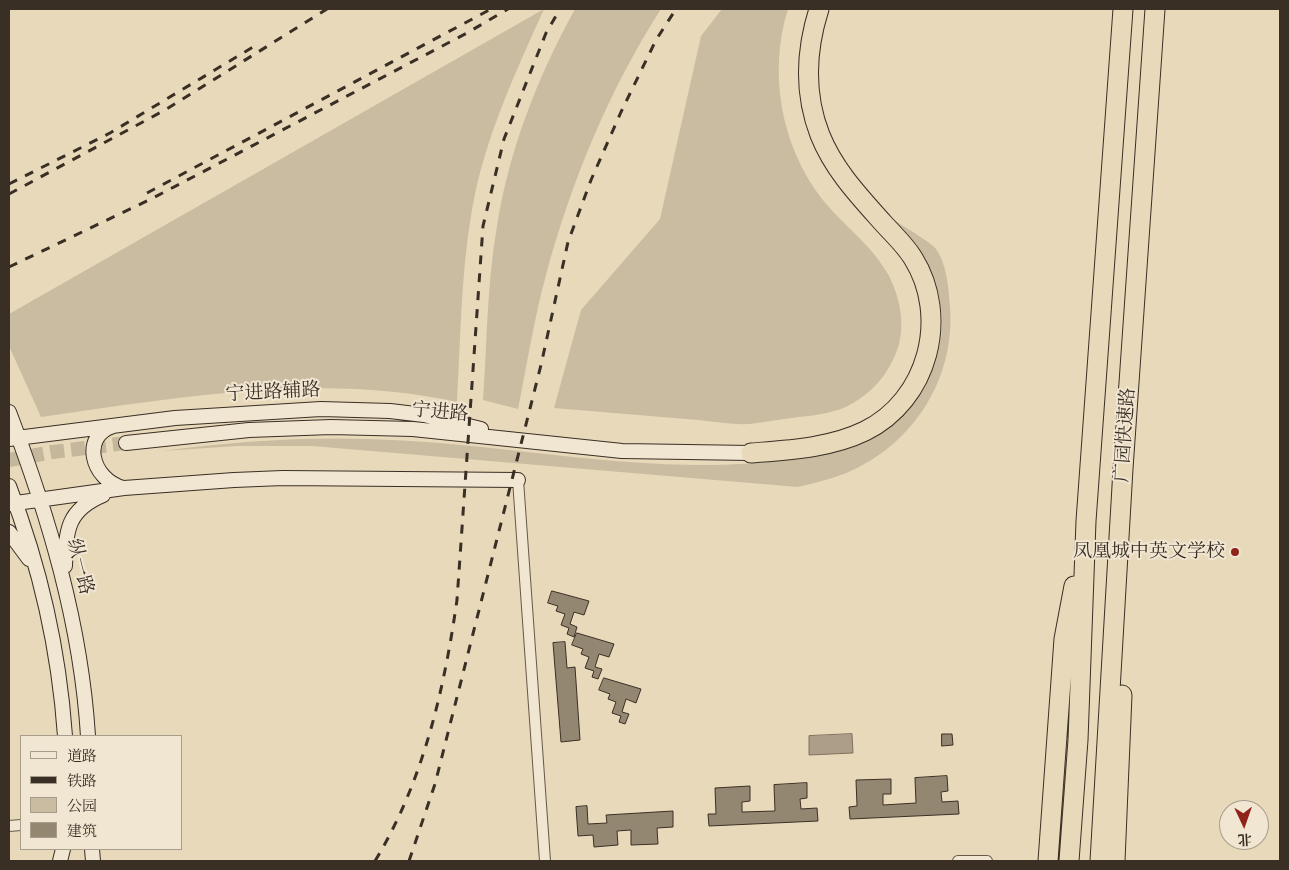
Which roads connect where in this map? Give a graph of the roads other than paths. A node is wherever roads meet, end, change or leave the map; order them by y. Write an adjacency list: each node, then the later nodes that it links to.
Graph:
1 (819, 9): 9 (highway)
2 (1123, 9): 16 (highway, 广园快速路)
3 (1156, 9): 10 (highway, 广园快速路)
4 (9, 412): 6 (street, 纵一路)
5 (118, 424): 6 (street, 宁进路辅路); 8 (street, 宁进路辅路); 13 (street)
6 (14, 438): 14 (street, 纵一路)
7 (126, 443): 8 (street, 宁进路)
8 (537, 443): 9 (street, 宁进路)
9 (751, 453)
10 (1124, 469): 27 (highway, 广园快速路); 28 (highway)
11 (518, 480): 13 (street); 22 (street)
12 (9, 486): 15 (street)
13 (124, 488): 14 (street); 18 (street)
14 (40, 499): 15 (street); 18 (street, 纵一路)
15 (12, 503): 19 (street)
16 (1086, 521): 25 (highway); 26 (highway, 广园快速路)
17 (9, 532): 19 (street)
18 (64, 579): 21 (street, 纵一路)
19 (42, 584): 20 (street)
20 (65, 735)
21 (88, 735)
22 (546, 861)
23 (958, 861): 24 (street)
24 (987, 861)
25 (1048, 861)
26 (1069, 861)
27 (1100, 861)
28 (1115, 861)

